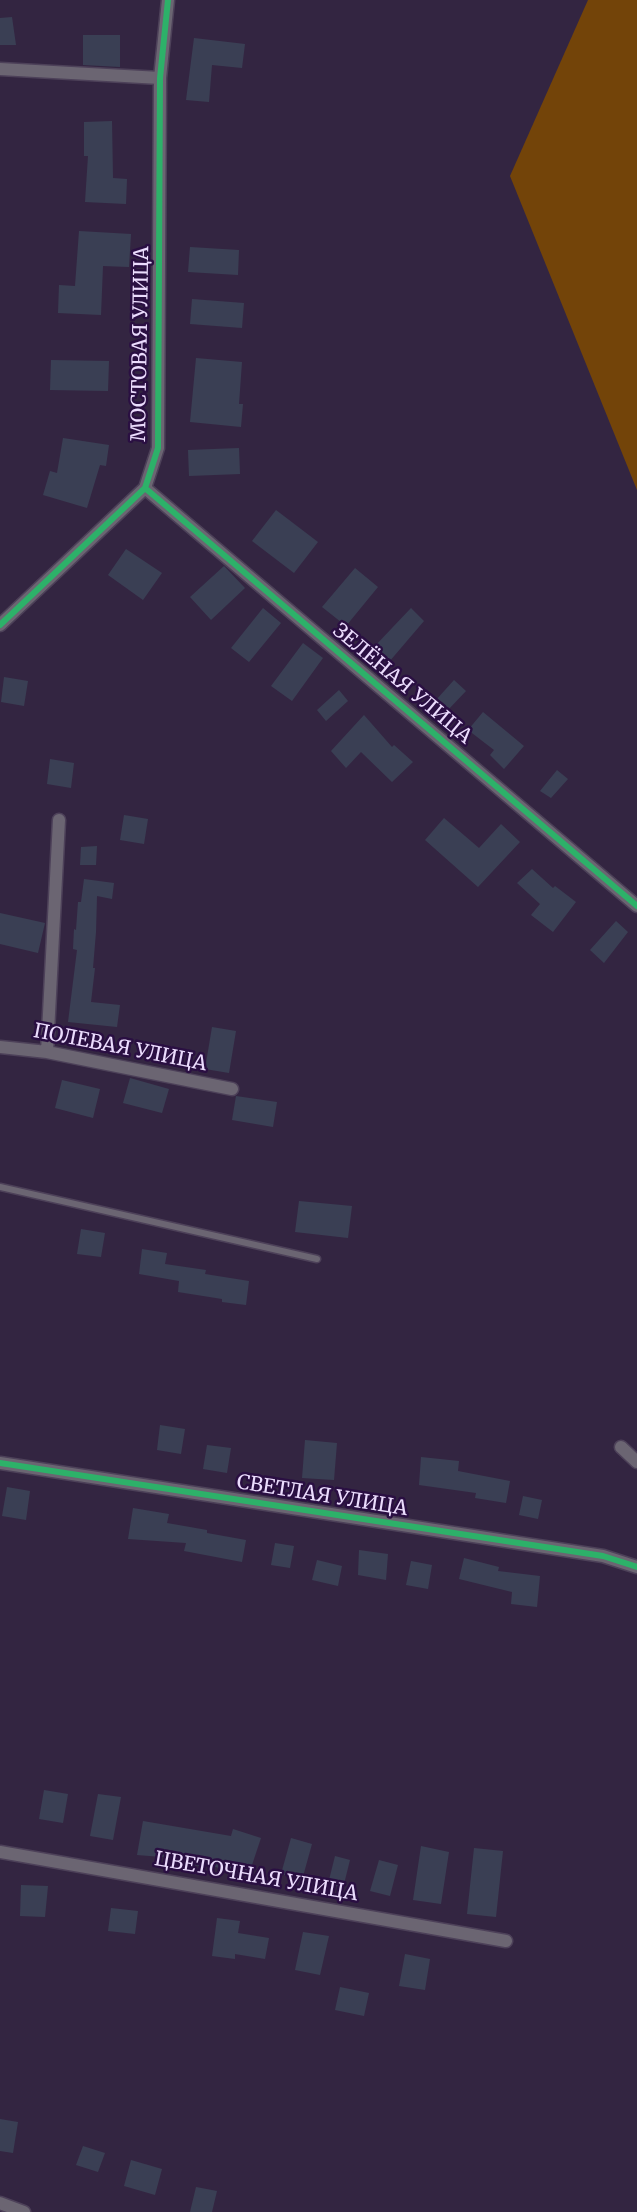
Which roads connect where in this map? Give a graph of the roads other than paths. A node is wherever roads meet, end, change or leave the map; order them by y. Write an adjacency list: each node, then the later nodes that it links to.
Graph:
1 (168, 0): 3 (street, МОСТОВАЯ УЛИЦА)
2 (0, 69): 3 (street)
3 (160, 78): 4 (street, МОСТОВАЯ УЛИЦА)
4 (145, 488): 5 (street, МОСТОВАЯ УЛИЦА); 7 (street, ЗЕЛЁНАЯ УЛИЦА)
5 (0, 625)
6 (59, 820): 9 (street)
7 (637, 906)
8 (0, 1047): 9 (street, ПОЛЕВАЯ УЛИЦА)
9 (47, 1052): 10 (street, ПОЛЕВАЯ УЛИЦА)
10 (232, 1089)
11 (0, 1187): 12 (lane)
12 (317, 1259)
13 (621, 1447): 14 (street)
14 (637, 1462)
15 (0, 1463): 16 (street, СВЕТЛАЯ УЛИЦА)
16 (637, 1566)
17 (0, 1852): 18 (street, ЦВЕТОЧНАЯ УЛИЦА)
18 (506, 1941)
19 (0, 2203): 20 (street)
20 (24, 2212)

